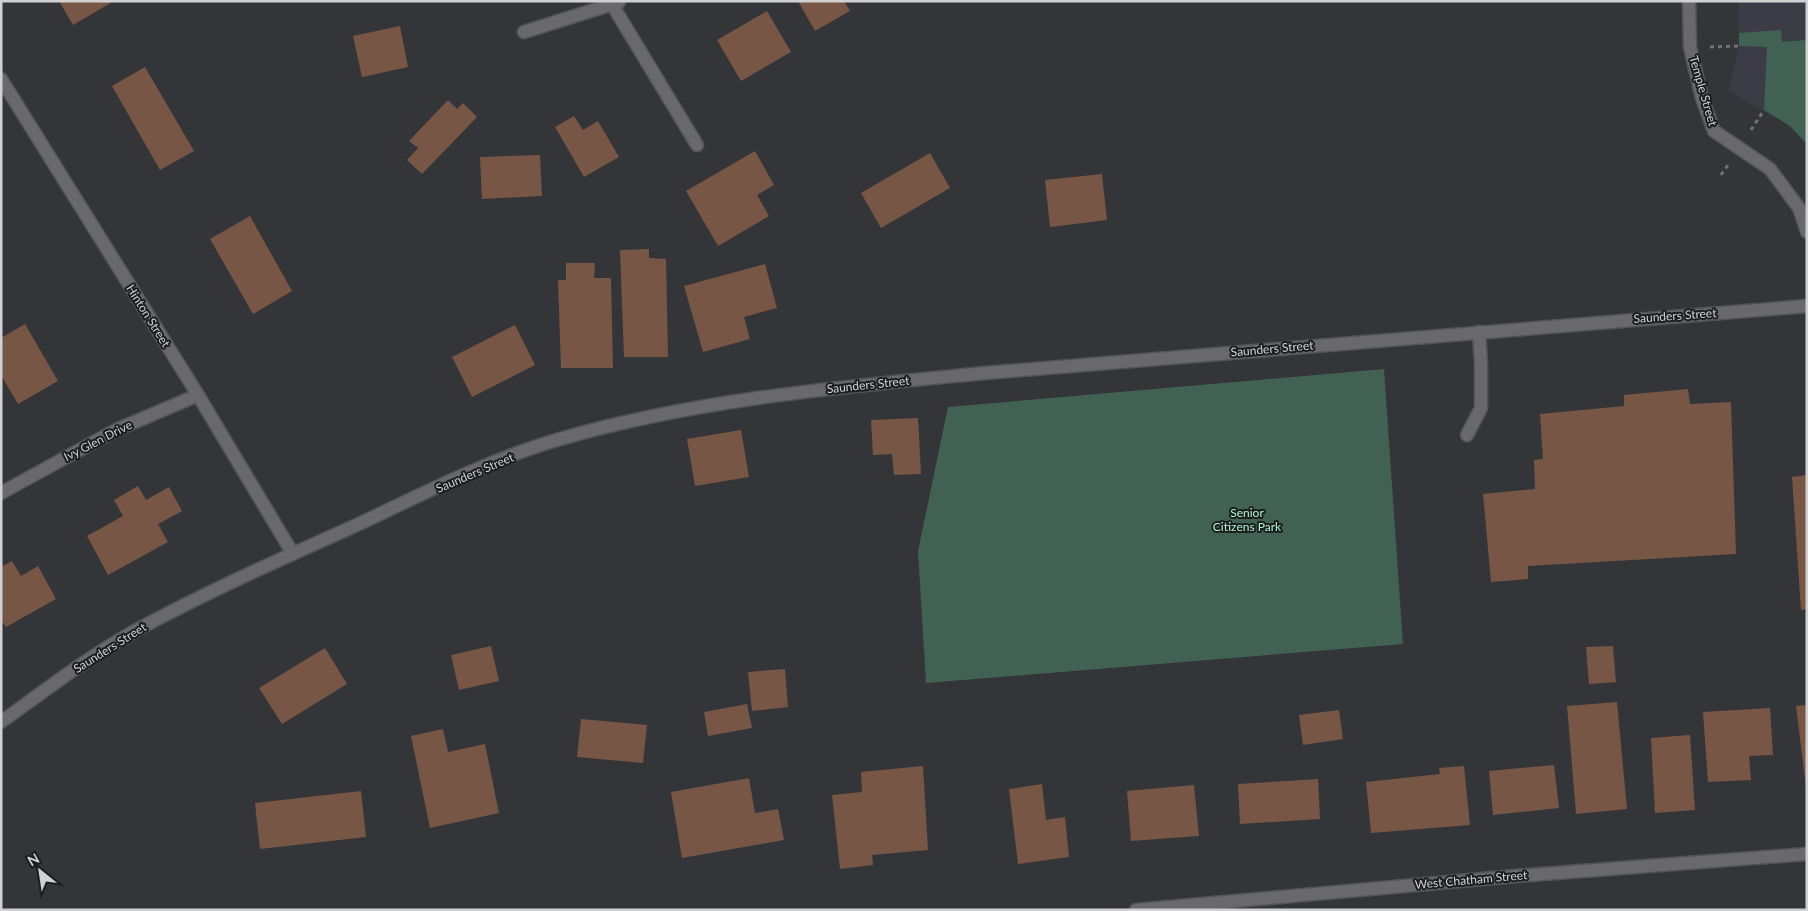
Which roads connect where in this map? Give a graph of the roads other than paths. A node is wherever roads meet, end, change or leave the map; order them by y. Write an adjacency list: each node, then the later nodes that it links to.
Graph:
1 (1689, 1): 6 (street, Temple Street)
2 (615, 3): 3 (street); 5 (street)
3 (524, 32)
4 (1, 79): 9 (street, Hinton Street)
5 (698, 145)
6 (1807, 232)
7 (1807, 306): 8 (street, Saunders Street)
8 (1479, 332): 10 (street); 12 (street, Saunders Street)
9 (198, 395): 11 (street, Ivy Glen Drive); 12 (street, Hinton Street)
10 (1467, 435)
11 (1, 493)
12 (292, 554): 13 (street, Saunders Street)
13 (1, 722)
14 (1807, 854): 15 (street, West Chatham Street)
15 (1136, 910)

